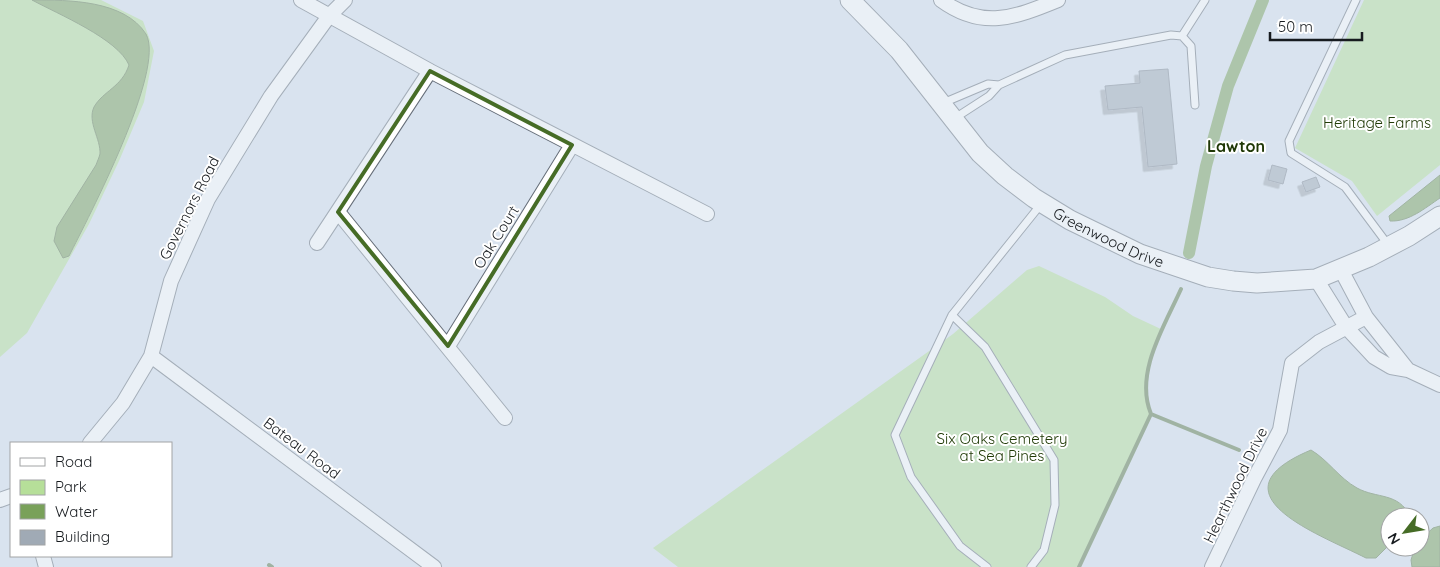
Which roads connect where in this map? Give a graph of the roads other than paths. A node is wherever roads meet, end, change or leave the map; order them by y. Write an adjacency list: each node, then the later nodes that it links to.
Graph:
1 (301, 0): 8 (street)
2 (345, 0): 8 (street, Governors Road)
3 (850, 0): 12 (street, Greenwood Drive)
4 (940, 0): 5 (street)
5 (1058, 0)
6 (1205, 0): 9 (lane)
7 (1356, 0): 21 (lane)
8 (329, 16): 10 (street); 28 (street, Governors Road)
9 (1182, 36): 11 (lane); 13 (lane)
10 (430, 71): 15 (street); 17 (street)
11 (999, 86): 12 (lane); 14 (lane)
12 (942, 104): 14 (street, Greenwood Drive)
13 (1195, 105)
14 (953, 119): 16 (street, Greenwood Drive)
15 (572, 145): 18 (street); 27 (street, Oak Court)
16 (1042, 203): 23 (street, Greenwood Drive); 24 (lane)
17 (338, 212): 20 (street); 27 (street)
18 (707, 214)
19 (1440, 216): 21 (street, Greenwood Drive)
20 (316, 243)
21 (1389, 246): 22 (street, Greenwood Drive)
22 (1340, 268): 23 (street, Greenwood Drive); 25 (street)
23 (1316, 279): 26 (street)
24 (952, 315): 34 (lane); 35 (lane)
25 (1366, 317): 26 (street, Hearthwood Drive); 29 (street)
26 (1346, 327): 29 (street); 36 (street, Hearthwood Drive)
27 (448, 346): 31 (street)
28 (151, 356): 32 (street, Governors Road); 33 (street, Bateau Road)
29 (1408, 370): 30 (street)
30 (1440, 385)
31 (505, 418)
32 (91, 442)
33 (434, 567)
34 (987, 567)
35 (1031, 567)
36 (1212, 567)

